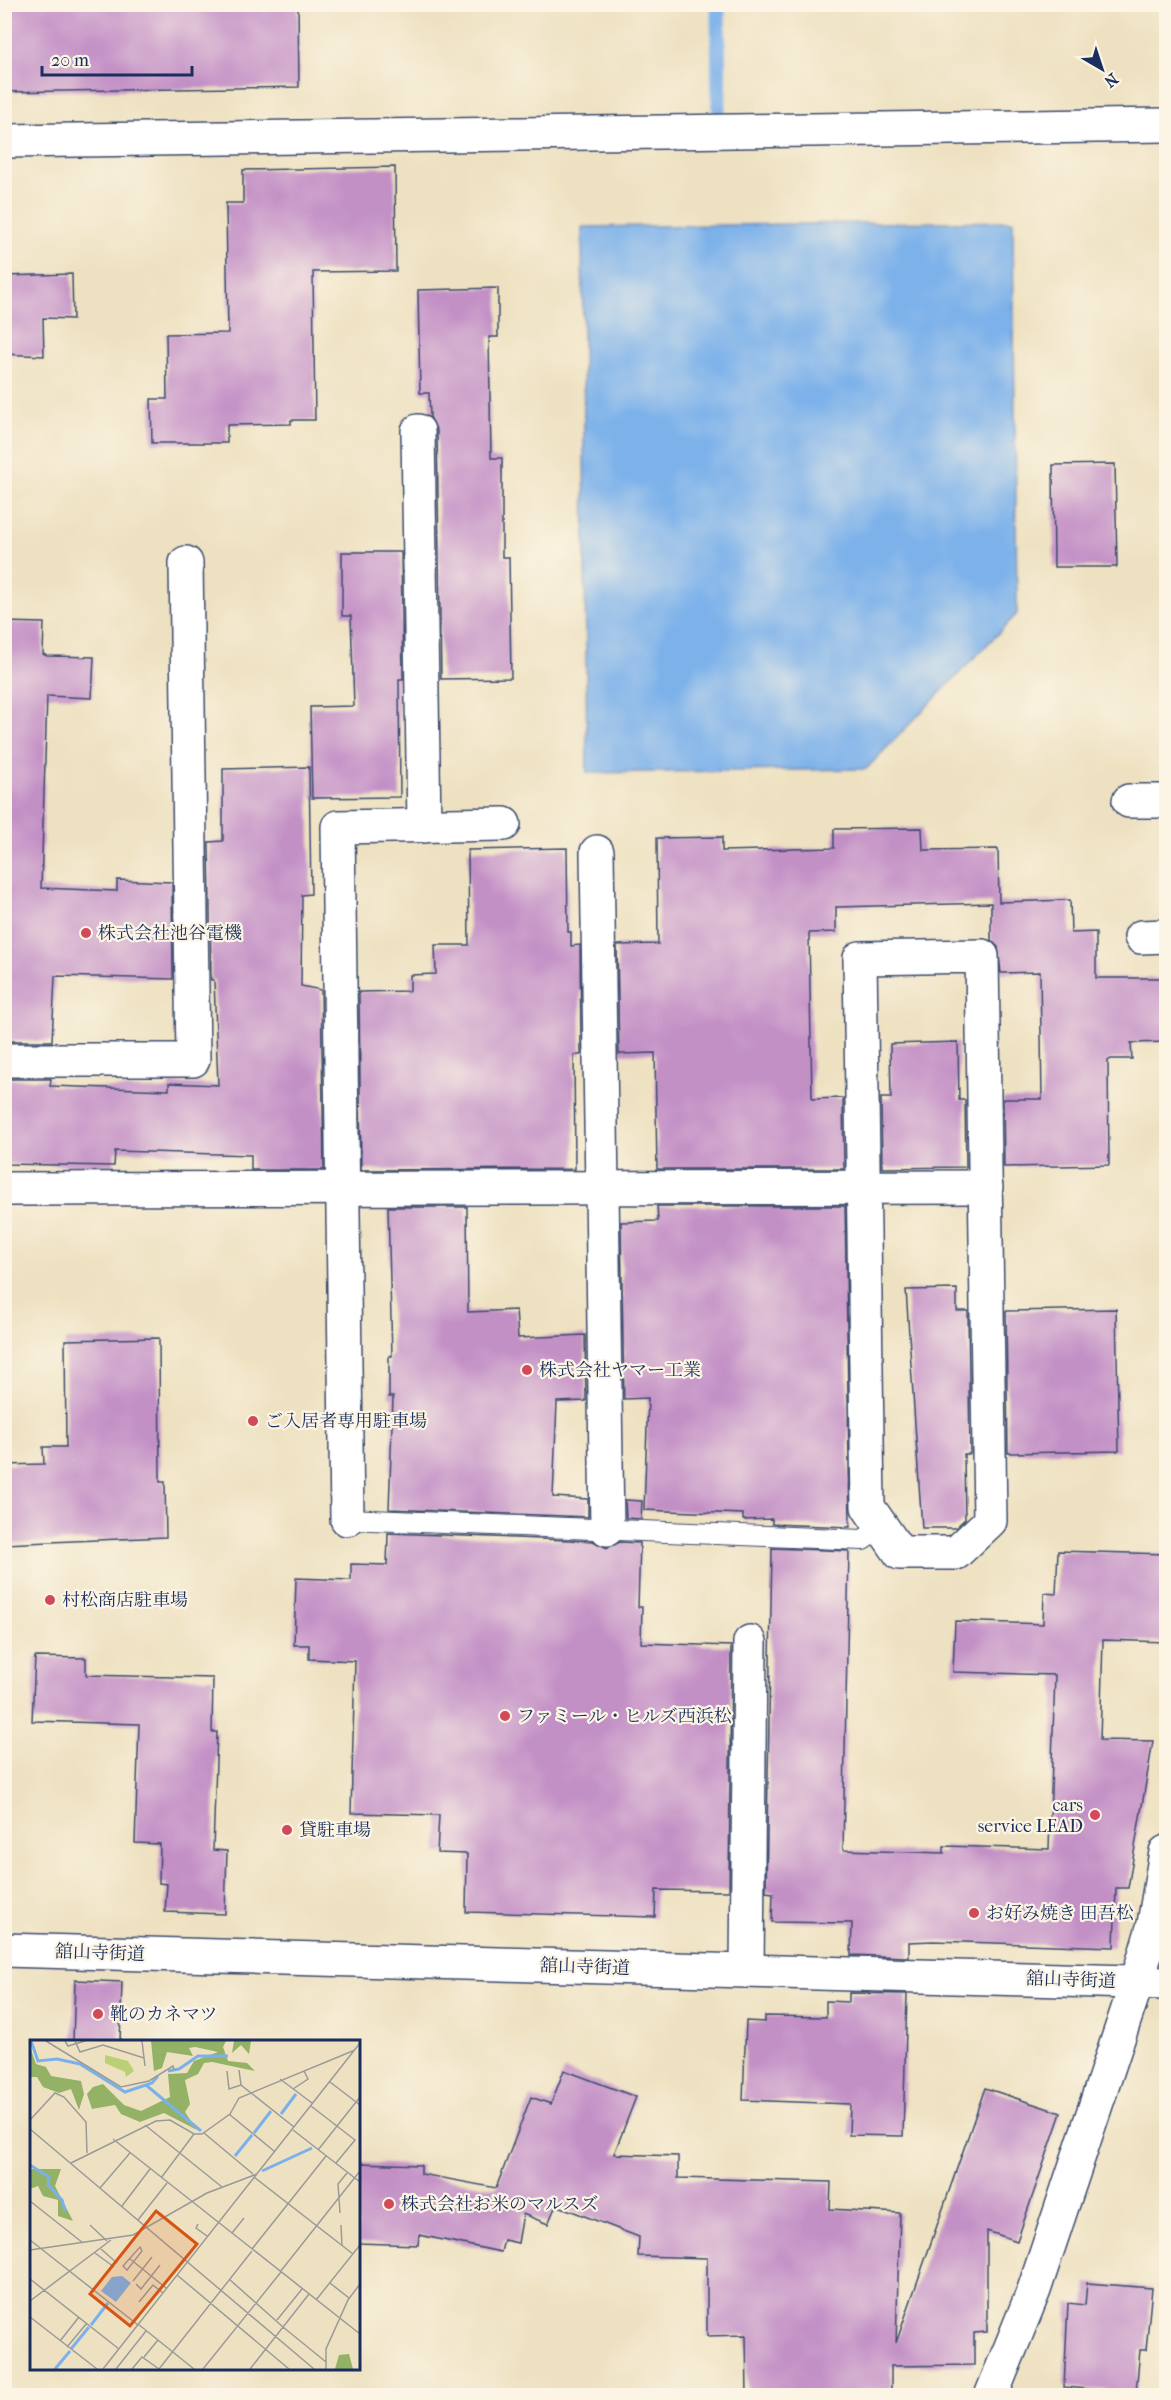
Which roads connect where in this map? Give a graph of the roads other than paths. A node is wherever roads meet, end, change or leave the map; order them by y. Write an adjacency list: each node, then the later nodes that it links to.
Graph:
1 (1167, 125): 2 (street)
2 (4, 141)
3 (418, 431): 8 (street)
4 (186, 563): 10 (street)
5 (1129, 801): 6 (street)
6 (1167, 801)
7 (504, 824): 8 (street)
8 (424, 826): 13 (street)
9 (597, 852): 14 (street)
10 (4, 1060)
11 (864, 1187): 12 (street); 12 (street); 14 (street); 17 (street)
12 (986, 1187): 17 (street)
13 (343, 1188): 14 (street); 15 (street); 16 (street)
14 (602, 1188): 18 (street)
15 (4, 1189)
16 (347, 1519): 18 (lane)
17 (881, 1527): 18 (lane)
18 (607, 1529)
19 (750, 1642): 22 (street)
20 (1167, 1852): 23 (street)
21 (4, 1950): 22 (street, 舘山寺街道)
22 (747, 1971): 23 (street, 舘山寺街道)
23 (1152, 1982): 24 (street)
24 (991, 2396)

